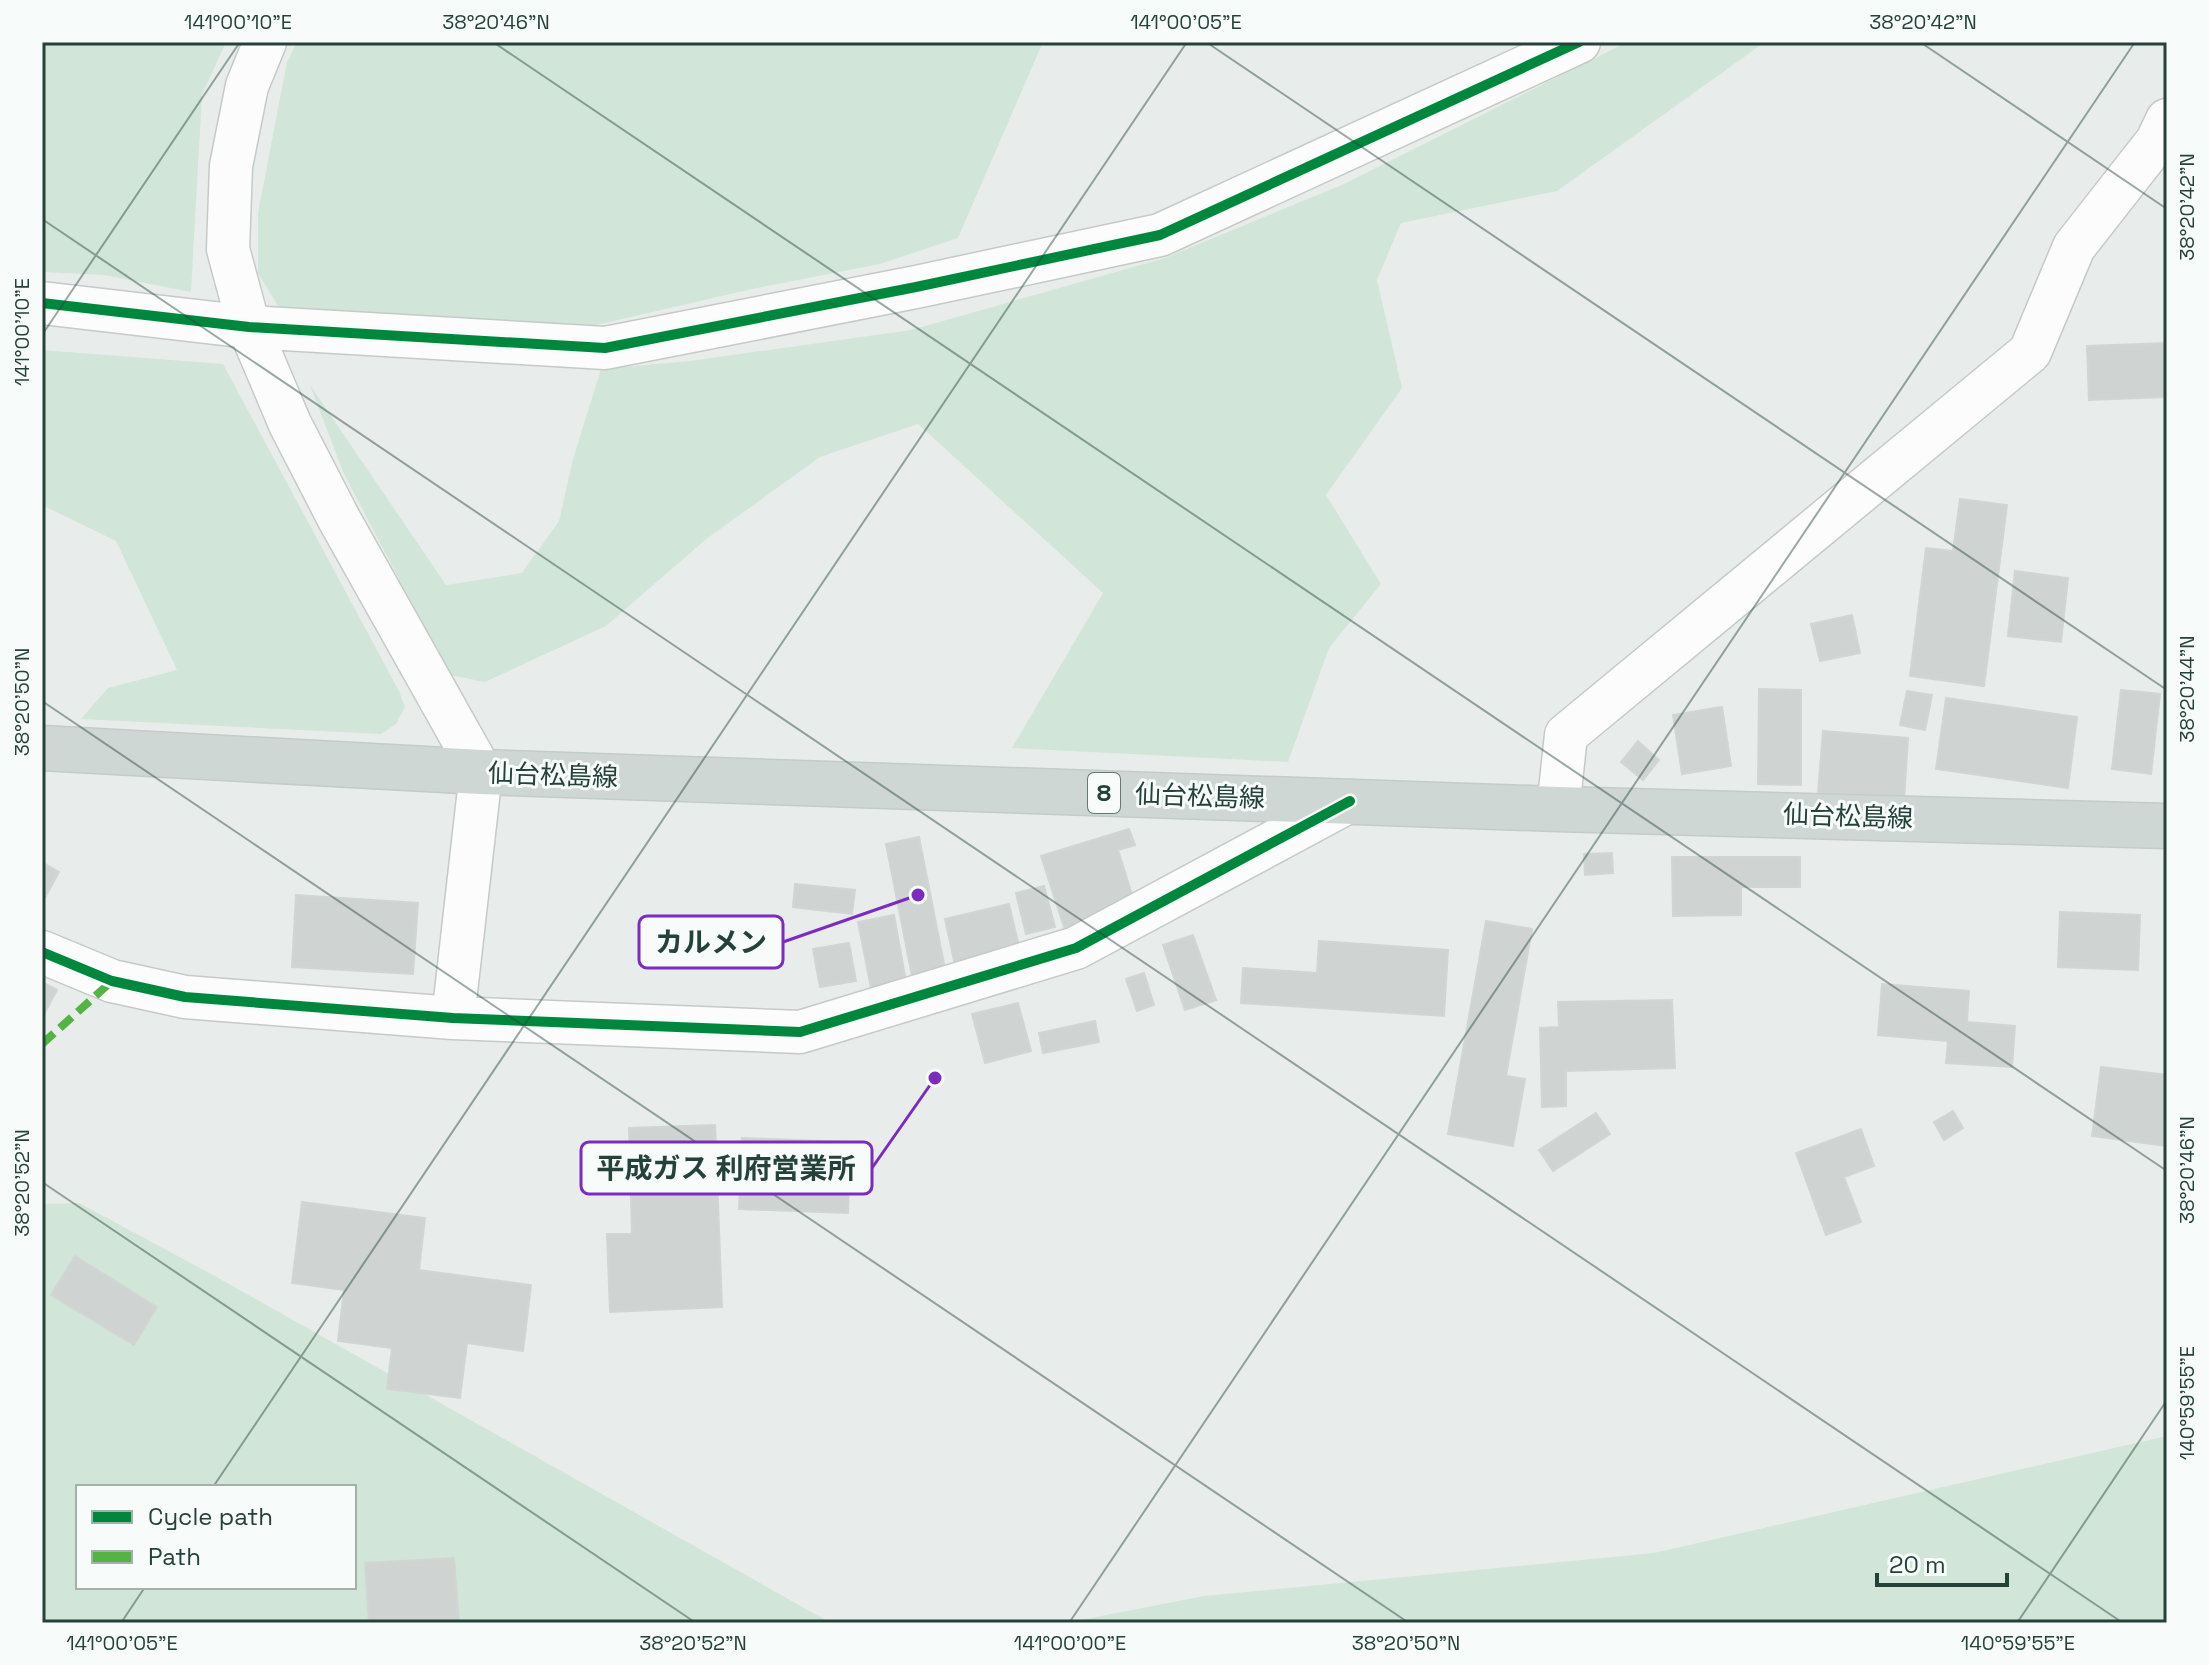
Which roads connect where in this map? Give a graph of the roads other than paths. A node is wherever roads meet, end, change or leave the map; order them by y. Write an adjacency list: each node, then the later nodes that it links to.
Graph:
1 (265, 42): 5 (street)
2 (1579, 42): 5 (street)
3 (2167, 120): 9 (street)
4 (42, 303): 5 (street)
5 (249, 327): 7 (street)
6 (42, 748): 7 (main road, 仙台松島線 / 8)
7 (481, 772): 8 (main road, 仙台松島線 / 8); 12 (street)
8 (1350, 801): 9 (main road, 仙台松島線 / 8); 12 (street)
9 (1558, 809): 10 (main road, 仙台松島線 / 8)
10 (2167, 826)
11 (42, 952): 12 (street)
12 (453, 1018)

